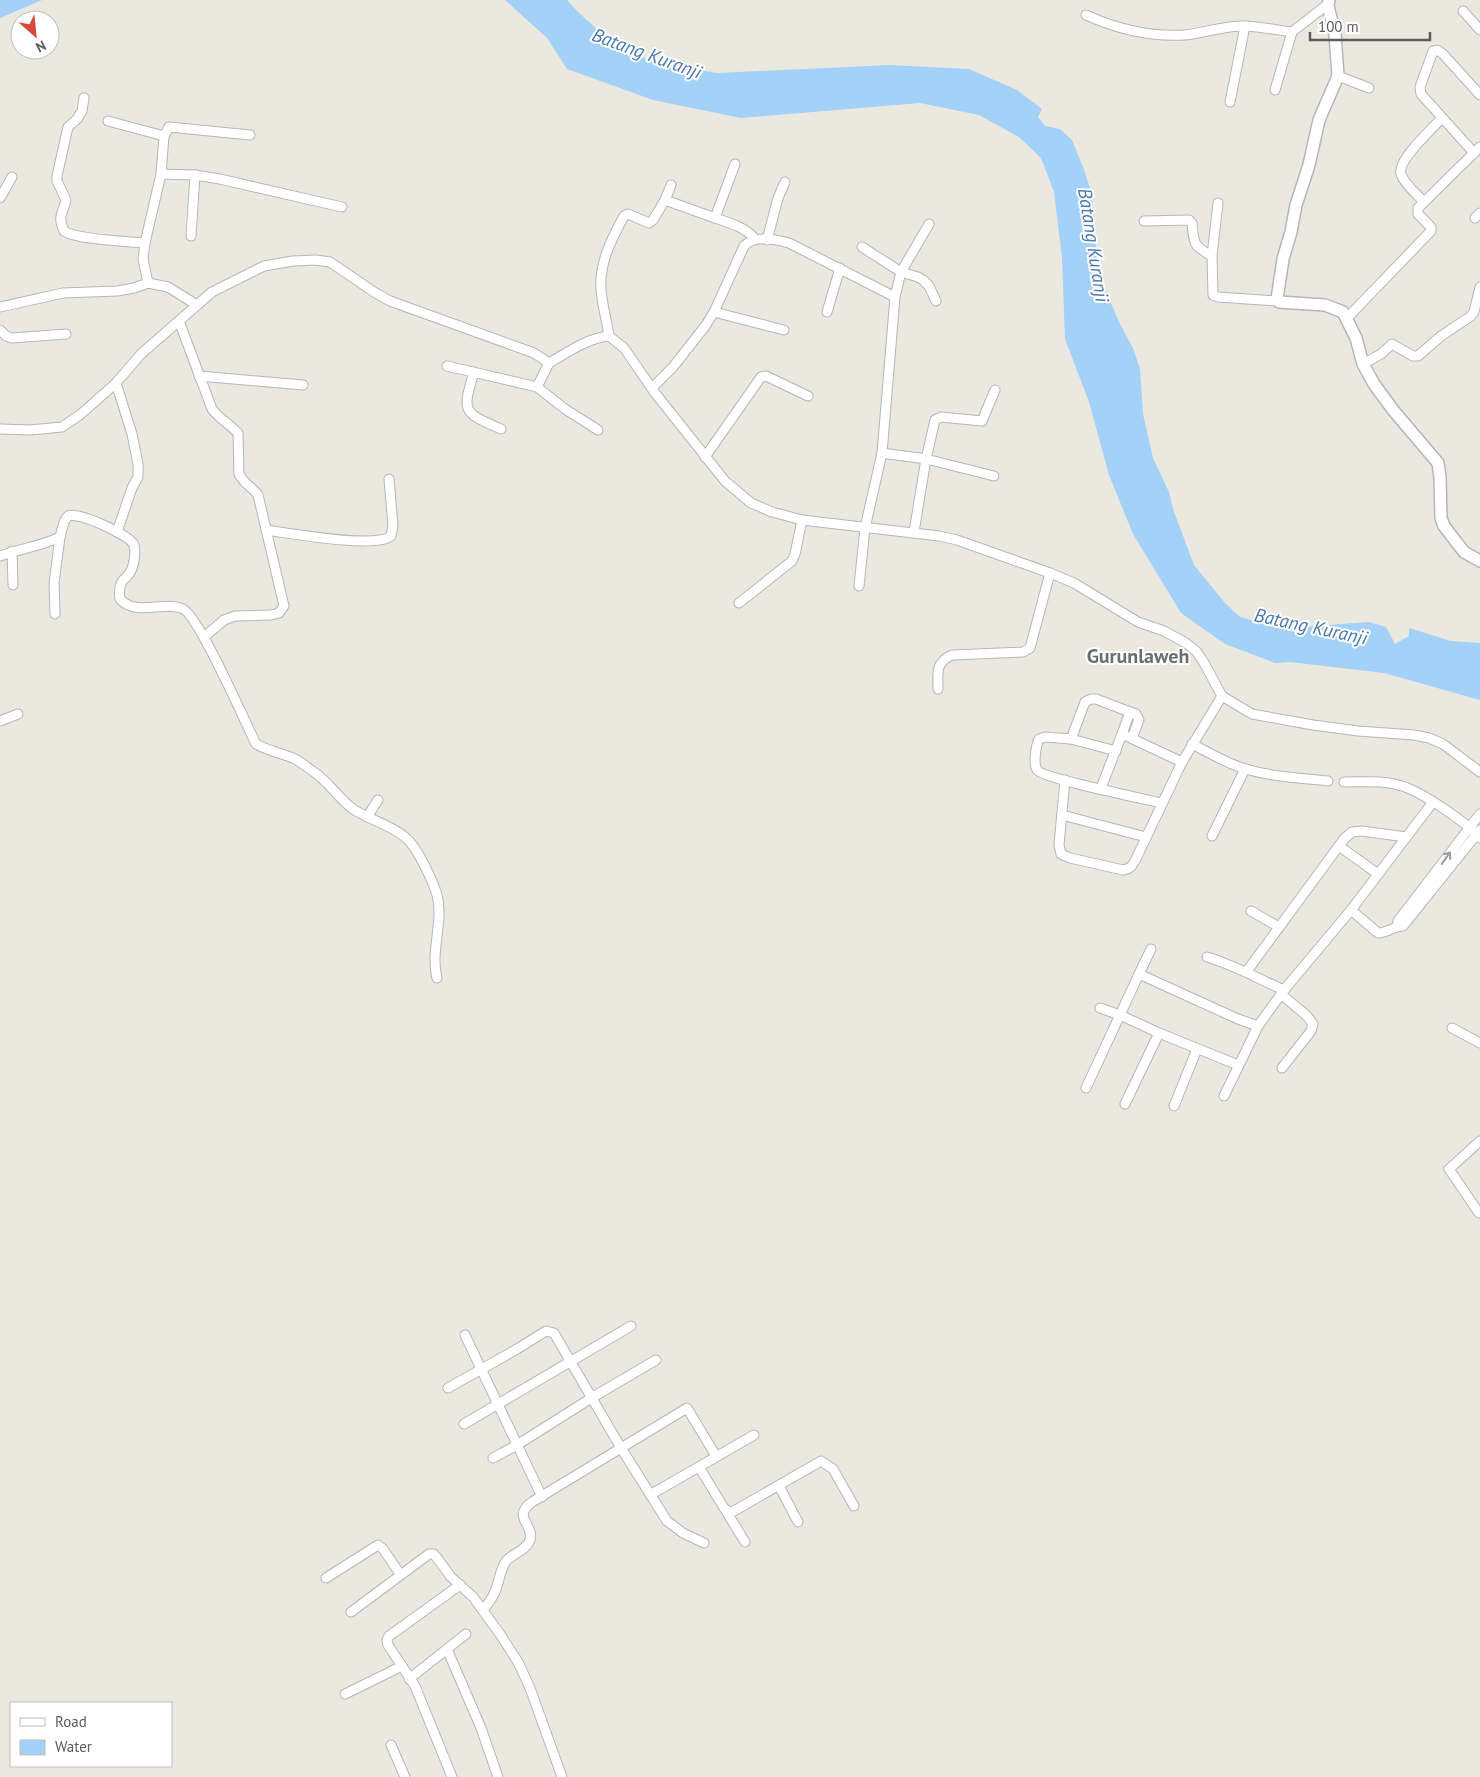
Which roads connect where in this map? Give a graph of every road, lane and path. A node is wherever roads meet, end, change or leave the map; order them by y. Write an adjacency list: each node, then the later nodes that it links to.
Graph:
1 (1328, 2): 6 (street); 7 (street)
2 (1463, 11): 5 (street)
3 (1086, 15): 4 (street)
4 (1245, 26): 6 (street); 12 (street)
5 (1480, 30)
6 (1292, 32): 9 (street)
7 (1338, 76): 8 (street); 44 (street)
8 (1369, 88)
9 (1275, 90)
10 (1480, 96): 13 (street)
11 (84, 98): 35 (street)
12 (1230, 102)
13 (1442, 118): 17 (street); 26 (street)
14 (108, 121): 16 (street)
15 (250, 135): 16 (street)
16 (164, 136): 19 (street)
17 (1477, 150): 26 (street)
18 (735, 164): 29 (street)
19 (161, 174): 20 (street); 35 (street)
20 (195, 175): 28 (street); 32 (street)
21 (12, 177): 24 (street)
22 (785, 182): 34 (street)
23 (672, 185): 25 (street)
24 (0, 198)
25 (665, 200): 29 (street); 54 (street)
26 (1424, 202): 49 (street)
27 (1218, 203): 37 (street)
28 (342, 207)
29 (715, 218): 33 (street)
30 (1144, 221): 37 (street)
31 (929, 224): 39 (street)
32 (191, 236)
33 (755, 240): 34 (street); 47 (street)
34 (767, 240): 38 (street)
35 (145, 243): 40 (street)
36 (862, 248): 39 (street)
37 (1212, 256): 44 (street)
38 (840, 268): 42 (street); 48 (street)
39 (901, 272): 42 (street); 43 (street)
40 (148, 283): 45 (street); 46 (street)
41 (1480, 287): 56 (street)
42 (895, 297): 69 (street)
43 (936, 301)
44 (1279, 302): 49 (street)
45 (197, 305): 50 (street); 55 (street)
46 (1, 308)
47 (714, 312): 52 (street); 63 (street)
48 (827, 312)
49 (1347, 318): 56 (street)
50 (179, 321): 59 (street); 60 (street)
51 (0, 330): 53 (street)
52 (784, 330)
53 (66, 334)
54 (609, 336): 55 (street); 63 (street)
55 (549, 363): 62 (street)
56 (1364, 364): 82 (street)
57 (448, 366): 58 (street)
58 (474, 372): 62 (street); 67 (street)
59 (200, 376): 61 (street); 76 (street)
60 (116, 383): 66 (street); 77 (street)
61 (303, 386)
62 (537, 387): 68 (street)
63 (652, 388): 70 (street)
64 (995, 390): 71 (street)
65 (808, 396): 70 (street)
66 (0, 429)
67 (501, 429)
68 (598, 430)
69 (882, 453): 71 (street); 75 (street)
70 (705, 457): 74 (street)
71 (926, 459): 72 (street); 78 (street)
72 (994, 476)
73 (389, 478): 76 (street)
74 (802, 520): 75 (street); 86 (street)
75 (865, 528): 78 (street); 85 (street)
76 (266, 530): 88 (street)
77 (117, 532): 79 (street); 88 (street)
78 (914, 532): 83 (street)
79 (60, 537): 80 (street); 87 (street)
80 (12, 551): 81 (street); 84 (street)
81 (0, 556)
82 (1480, 561)
83 (1050, 573): 89 (street); 90 (street)
84 (13, 585)
85 (858, 586)
86 (739, 603)
87 (55, 614)
88 (204, 637): 111 (street)
89 (938, 689)
90 (1222, 696): 97 (street); 101 (street)
91 (1130, 712): 94 (street); 95 (street); 96 (street)
92 (18, 714): 93 (street)
93 (0, 722)
94 (1122, 734): 95 (street); 98 (street)
95 (1132, 738): 99 (street)
96 (1072, 739): 98 (street); 102 (street)
97 (1192, 744): 99 (street); 100 (street)
98 (1116, 750): 105 (street)
99 (1182, 762): 108 (street)
100 (1245, 769): 103 (street); 114 (street)
101 (1480, 772)
102 (1065, 780): 105 (street); 110 (street)
103 (1328, 781)
104 (1344, 782): 107 (street)
105 (1101, 788): 108 (street)
106 (378, 800): 111 (street)
107 (1433, 802): 112 (street); 116 (street)
108 (1162, 803): 115 (street)
109 (1480, 814): 112 (street)
110 (1062, 816): 115 (street); 115 (street)
111 (367, 817): 127 (street)
112 (1468, 828): 113 (street); 119 (street, one-way to 112)
113 (1479, 834): 119 (street)
114 (1212, 836)
115 (1146, 837)
116 (1406, 837): 117 (street); 118 (street)
117 (1339, 846): 118 (street); 122 (street)
118 (1378, 874): 120 (street)
119 (1435, 881): 120 (street)
120 (1351, 910): 128 (street)
121 (1251, 911): 122 (street)
122 (1279, 927): 125 (street)
123 (1152, 949): 126 (street)
124 (1207, 957): 125 (street)
125 (1247, 971): 128 (street)
126 (1139, 974): 130 (street); 131 (street)
127 (437, 978)
128 (1283, 992): 131 (street); 137 (street)
129 (1100, 1008): 130 (street)
130 (1120, 1015): 133 (street); 138 (street)
131 (1258, 1026): 136 (street)
132 (1452, 1028): 134 (street)
133 (1159, 1033): 135 (street); 140 (street)
134 (1480, 1043)
135 (1197, 1049): 136 (street); 141 (street)
136 (1238, 1066): 139 (street)
137 (1282, 1068)
138 (1086, 1088)
139 (1224, 1096)
140 (1125, 1104)
141 (1174, 1106)
142 (1480, 1142): 143 (street)
143 (1480, 1213)
144 (631, 1326): 147 (street)
145 (465, 1335): 148 (street)
146 (656, 1360): 150 (street)
147 (572, 1362): 148 (street); 150 (street); 151 (street)
148 (482, 1370): 149 (street); 151 (street)
149 (448, 1388)
150 (593, 1397): 154 (street); 155 (street)
151 (498, 1405): 152 (street); 154 (street)
152 (464, 1424)
153 (754, 1435): 156 (street)
154 (517, 1446): 157 (street); 161 (street)
155 (622, 1448): 156 (street); 160 (street); 161 (street)
156 (716, 1456): 158 (street)
157 (493, 1458)
158 (699, 1467): 160 (street); 163 (street)
159 (779, 1486): 162 (street); 163 (street); 164 (street)
160 (650, 1495): 166 (street)
161 (542, 1497): 170 (street)
162 (854, 1506)
163 (726, 1510): 165 (street)
164 (798, 1522)
165 (745, 1542)
166 (704, 1544)
167 (400, 1574): 168 (street); 169 (street); 171 (street)
168 (326, 1578)
169 (460, 1585): 170 (street); 174 (street)
170 (483, 1610): 181 (street)
171 (351, 1612)
172 (466, 1634): 173 (street)
173 (447, 1649): 175 (street); 180 (street)
174 (402, 1666): 175 (street); 176 (street)
175 (410, 1678): 179 (street)
176 (345, 1694)
177 (391, 1745): 178 (street)
178 (405, 1777)
179 (452, 1777)
180 (498, 1777)
181 (562, 1777)

